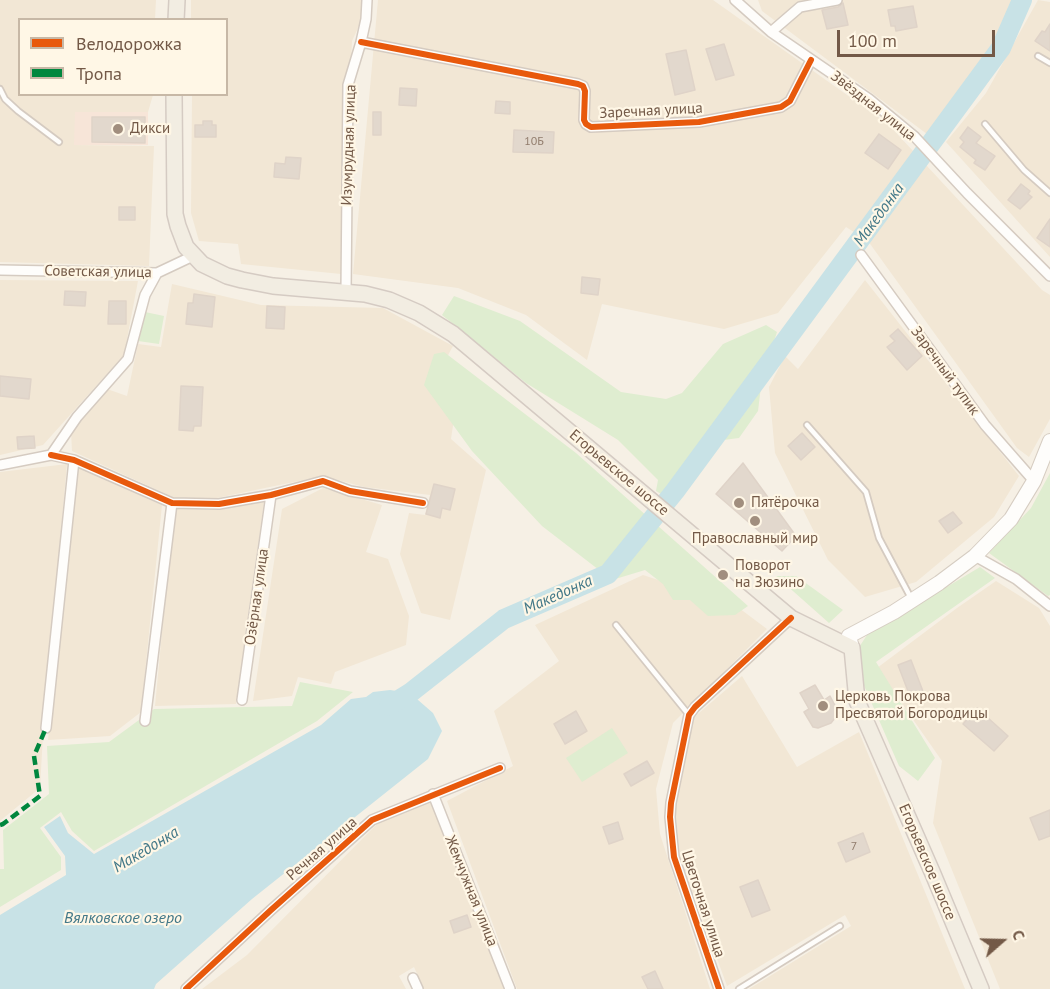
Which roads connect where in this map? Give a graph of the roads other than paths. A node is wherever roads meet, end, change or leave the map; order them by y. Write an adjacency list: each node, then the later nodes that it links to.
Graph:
1 (177, 0): 5 (main road)
2 (367, 0): 7 (street, Изумрудная улица)
3 (735, 0): 6 (street, Звёздная улица)
4 (837, 0): 6 (street)
5 (176, 18)
6 (771, 32): 9 (street, Звёздная улица)
7 (361, 42): 9 (street, Заречная улица); 21 (street, Изумрудная улица)
8 (1038, 56): 10 (lane)
9 (811, 60): 20 (street, Звёздная улица)
10 (1050, 63)
11 (0, 89): 14 (lane)
12 (174, 96): 17 (main road)
13 (985, 124): 15 (lane)
14 (60, 142)
15 (1050, 193)
16 (861, 255): 27 (street, Заречный тупик)
17 (193, 256): 19 (street, Советская улица); 21 (main road, Егорьевское шоссе)
18 (0, 270): 19 (street, Советская улица)
19 (157, 273): 24 (street)
20 (1050, 276)
21 (346, 291): 34 (main road, Егорьевское шоссе)
22 (807, 425): 32 (lane)
23 (1050, 441): 27 (main road)
24 (51, 455): 25 (street); 26 (street)
25 (74, 460): 29 (street); 40 (street)
26 (0, 465)
27 (1035, 481): 31 (main road)
28 (272, 495): 29 (street); 30 (street); 37 (street, Озёрная улица)
29 (172, 503): 39 (street)
30 (423, 503)
31 (975, 556): 32 (main road); 33 (street)
32 (913, 601): 36 (main road)
33 (1050, 606)
34 (791, 618): 36 (main road, Егорьевское шоссе); 38 (street)
35 (616, 625): 38 (lane)
36 (852, 648): 50 (main road, Егорьевское шоссе)
37 (242, 700)
38 (689, 715): 48 (street, Цветочная улица)
39 (146, 721)
40 (46, 728)
41 (500, 768): 42 (street, Речная улица)
42 (433, 794): 45 (street, Речная улица); 47 (street, Жемчужная улица)
43 (840, 926): 49 (lane)
44 (413, 978): 46 (street)
45 (186, 989)
46 (418, 989)
47 (510, 989)
48 (719, 989)
49 (739, 989)
50 (981, 989)

